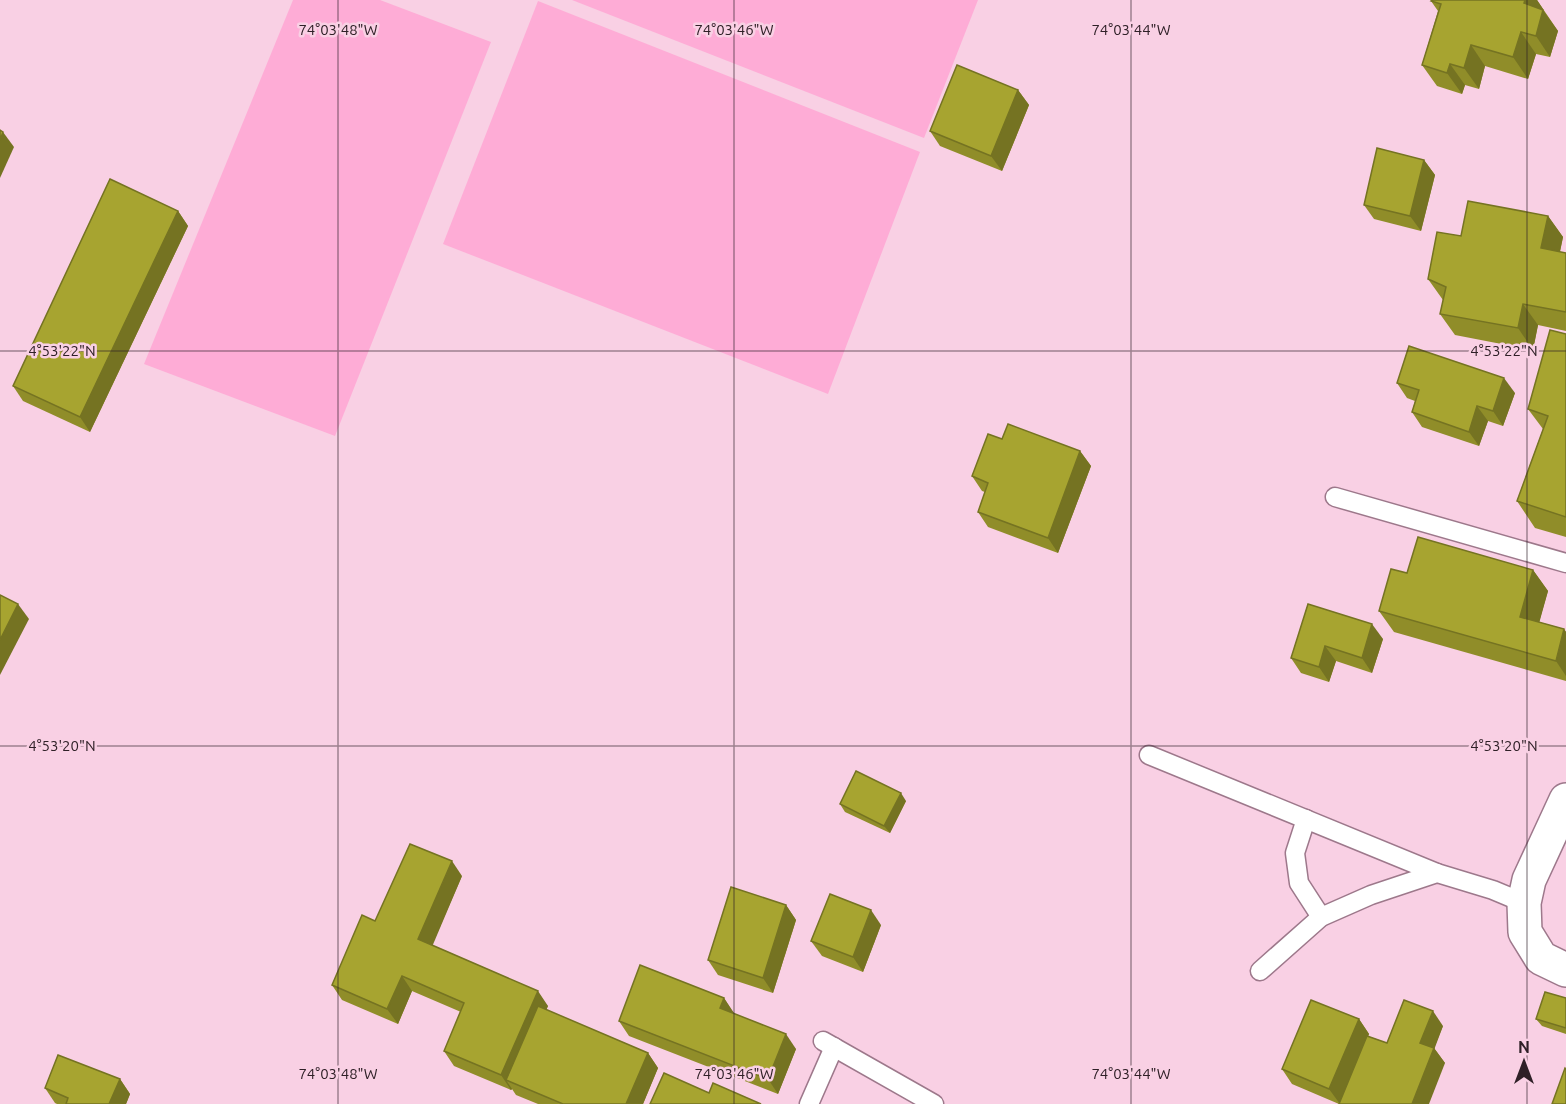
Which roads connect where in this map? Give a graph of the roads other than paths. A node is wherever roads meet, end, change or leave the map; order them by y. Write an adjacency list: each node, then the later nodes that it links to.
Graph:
1 (1335, 497): 2 (lane)
2 (1566, 563)
3 (1149, 754): 5 (lane)
4 (1566, 800): 7 (street)
5 (1306, 819): 6 (lane); 8 (lane)
6 (1437, 873): 7 (lane); 8 (lane)
7 (1524, 903): 9 (street)
8 (1321, 917): 10 (lane)
9 (1566, 970)
10 (1260, 971)
11 (809, 1104): 12 (lane)
12 (934, 1104)

